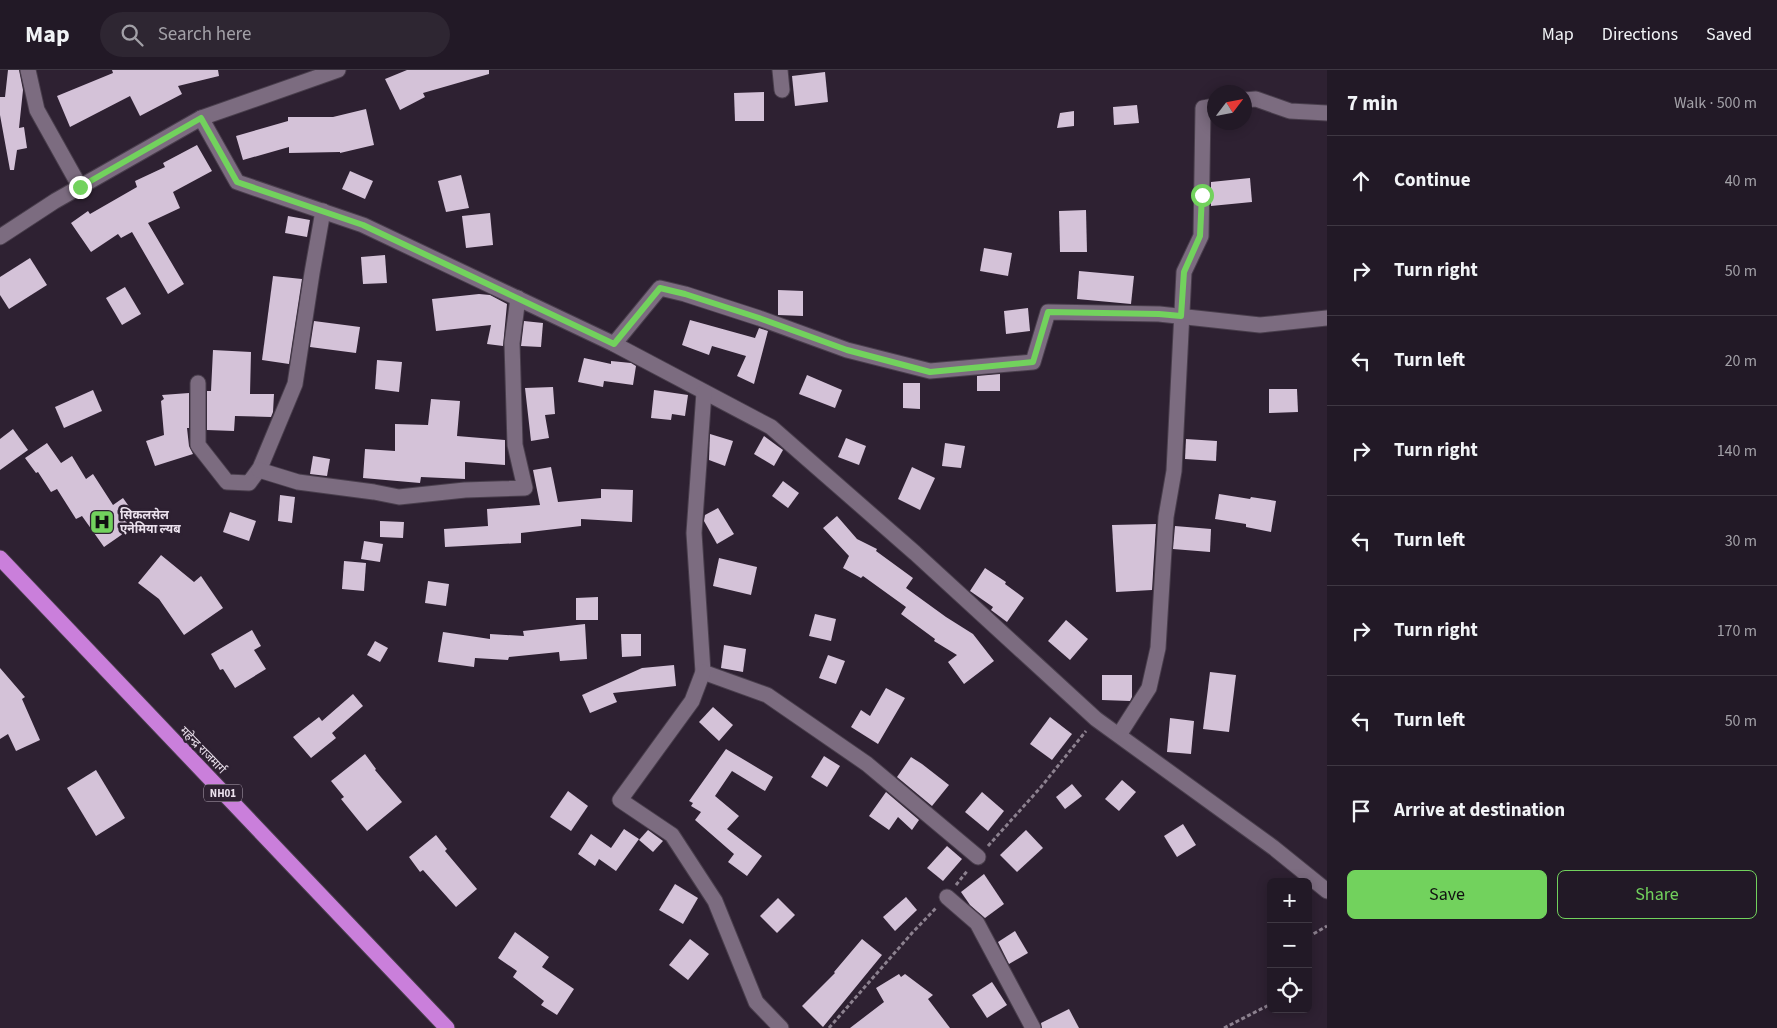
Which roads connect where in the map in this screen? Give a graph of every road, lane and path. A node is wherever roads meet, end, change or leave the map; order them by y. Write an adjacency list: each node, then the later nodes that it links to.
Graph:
1 (28, 70): 9 (street)
2 (338, 70): 8 (street)
3 (780, 70): 4 (street)
4 (782, 90)
5 (1252, 99): 7 (street)
6 (1207, 107): 13 (street)
7 (1327, 113)
8 (201, 118): 9 (street); 10 (street)
9 (80, 187): 11 (street)
10 (323, 211): 12 (street); 18 (street)
11 (0, 237)
12 (518, 298): 15 (street); 18 (street)
13 (1181, 316): 14 (street); 15 (street); 22 (street)
14 (1327, 318)
15 (614, 344): 17 (street)
16 (198, 383): 18 (street)
17 (704, 392): 20 (street); 21 (street)
18 (259, 470)
19 (0, 558): 29 (highway, महेन्द्र राजमार्ग / NH01)
20 (703, 672): 23 (street); 30 (street)
21 (1096, 719): 22 (street); 23 (path)
22 (1119, 736): 24 (street)
23 (978, 857): 25 (path)
24 (1327, 891)
25 (947, 897): 31 (path); 32 (street)
26 (1327, 926): 27 (path)
27 (1312, 935)
28 (1267, 1007): 33 (path)
29 (447, 1028)
30 (781, 1028)
31 (828, 1028)
32 (1033, 1028)
33 (1224, 1028)

